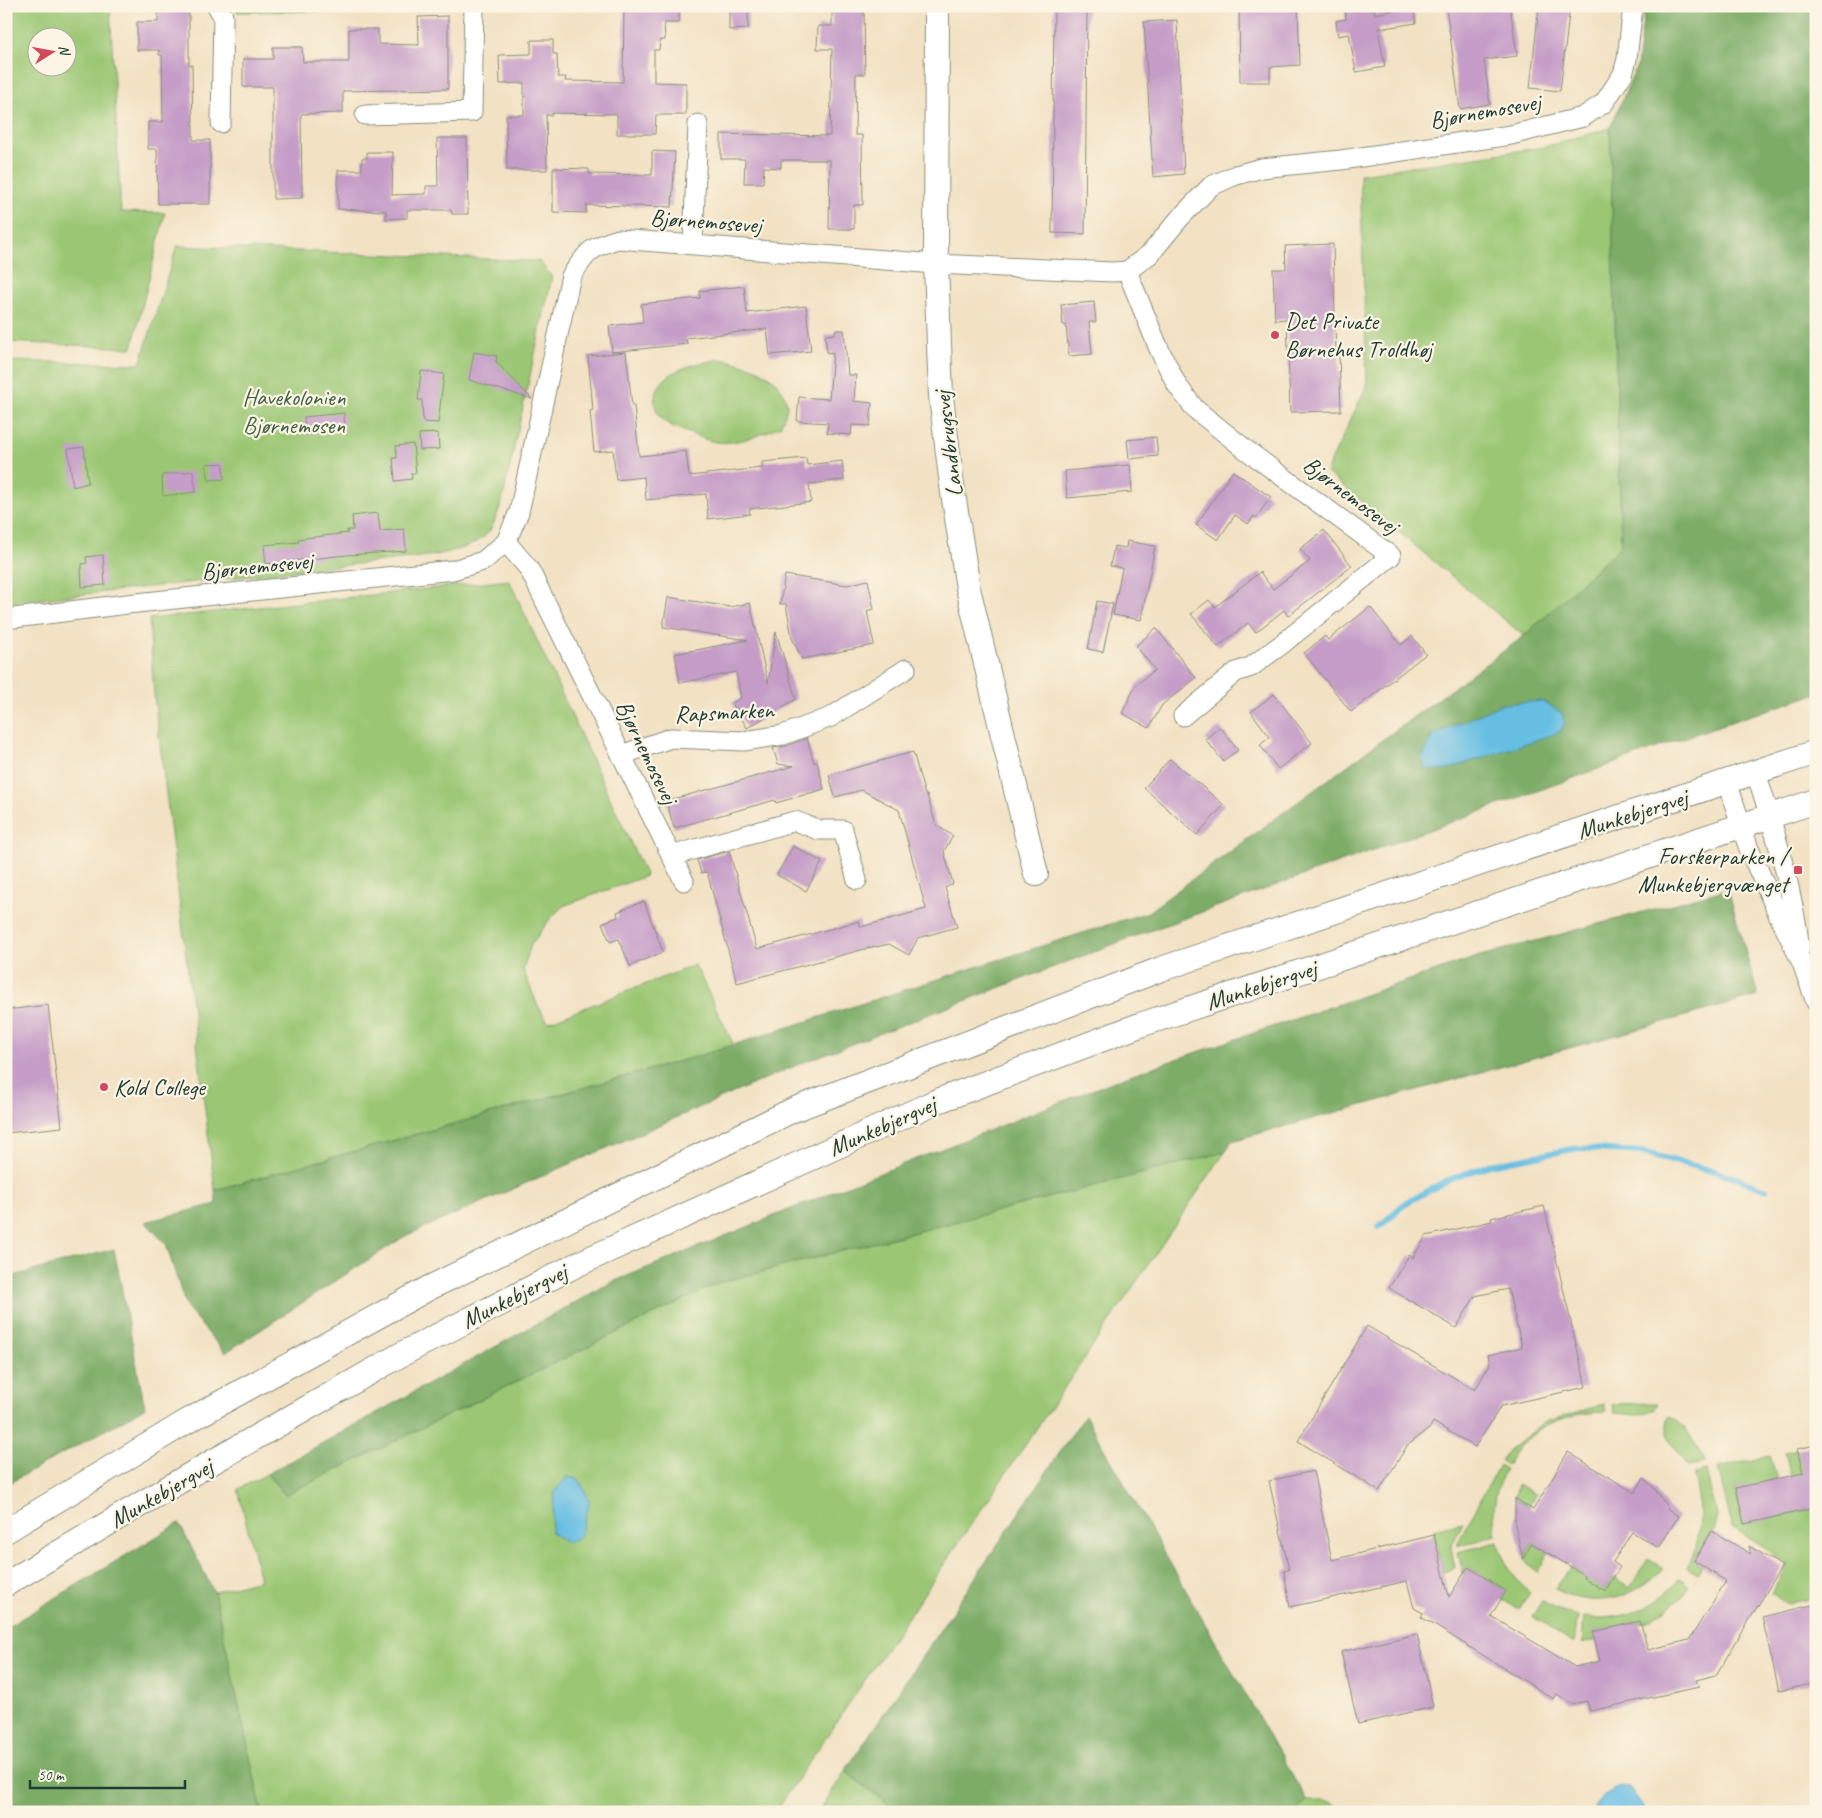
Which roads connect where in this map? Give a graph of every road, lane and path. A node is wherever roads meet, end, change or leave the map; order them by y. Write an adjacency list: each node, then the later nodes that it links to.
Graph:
1 (217, 6): 6 (street)
2 (474, 6): 5 (street)
3 (937, 6): 9 (street, Landbrugsvej)
4 (1633, 6): 10 (street, Bjørnemosevej)
5 (365, 115)
6 (221, 123)
7 (698, 124): 8 (street)
8 (693, 244): 9 (street, Bjørnemosevej); 11 (street, Bjørnemosevej)
9 (936, 264): 10 (street, Bjørnemosevej); 23 (street, Landbrugsvej)
10 (1127, 271): 14 (street, Bjørnemosevej)
11 (506, 542): 12 (street, Bjørnemosevej); 16 (street, Bjørnemosevej)
12 (6, 620)
13 (906, 669): 16 (street, Rapsmarken)
14 (1183, 716)
15 (1816, 752): 17 (street, Munkebjergvej)
16 (621, 755): 22 (street, Bjørnemosevej)
17 (1756, 772): 18 (street, Munkebjergvej); 20 (street)
18 (1727, 782): 21 (street); 28 (street, Munkebjergvej)
19 (1816, 800): 20 (street, Munkebjergvej)
20 (1770, 816): 21 (street, Munkebjergvej); 26 (street)
21 (1741, 825): 26 (street); 29 (street, Munkebjergvej)
22 (671, 856): 24 (street); 25 (street, Bjørnemosevej)
23 (1036, 874)
24 (857, 880)
25 (684, 881)
26 (1802, 963): 27 (street)
27 (1816, 1002)
28 (6, 1531)
29 (6, 1584)

